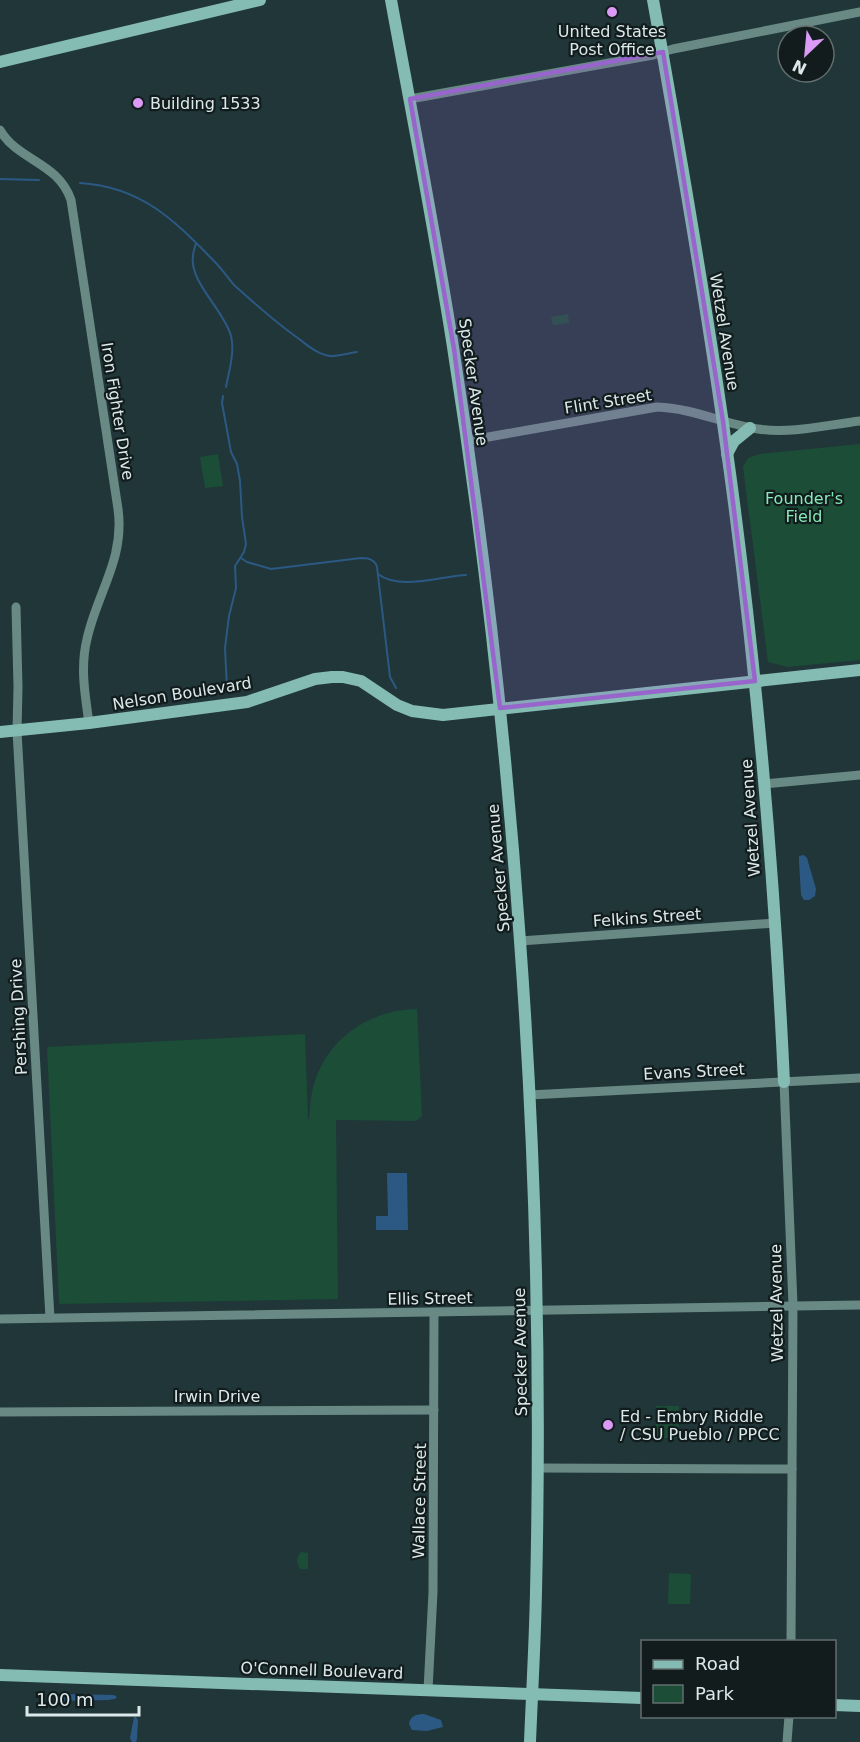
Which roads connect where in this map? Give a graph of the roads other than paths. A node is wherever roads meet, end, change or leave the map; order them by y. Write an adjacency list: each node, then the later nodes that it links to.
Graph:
1 (260, 0): 6 (street)
2 (391, 0): 7 (street, Specker Avenue)
3 (653, 0): 5 (street, Wetzel Avenue)
4 (860, 12): 5 (street)
5 (663, 52): 7 (street); 9 (street, Wetzel Avenue)
6 (0, 62)
7 (410, 99): 12 (street, Specker Avenue)
8 (0, 130): 18 (street, Iron Fighter Drive)
9 (723, 421): 11 (street, Flint Street); 12 (street, Flint Street); 13 (street, Wetzel Avenue)
10 (860, 421): 11 (street, Flint Street)
11 (750, 428): 13 (street)
12 (466, 441): 17 (street, Specker Avenue)
13 (727, 454): 16 (street, Wetzel Avenue)
14 (16, 607): 19 (street, Pershing Drive)
15 (860, 670): 16 (street)
16 (755, 681): 17 (street, Nelson Boulevard); 22 (street, Wetzel Avenue)
17 (500, 708): 18 (street, Nelson Boulevard); 24 (street, Specker Avenue)
18 (89, 723): 19 (street, Nelson Boulevard)
19 (17, 731): 20 (street, Nelson Boulevard); 32 (street, Pershing Drive)
20 (0, 732)
21 (860, 775): 22 (street)
22 (764, 784): 23 (street, Wetzel Avenue)
23 (775, 923): 24 (street, Felkins Street); 26 (street, Wetzel Avenue)
24 (520, 941): 27 (street, Specker Avenue)
25 (860, 1078): 26 (street, Evans Street)
26 (784, 1082): 27 (street, Evans Street); 28 (street, Wetzel Avenue)
27 (529, 1095): 30 (street, Specker Avenue)
28 (793, 1305): 29 (street, Ellis Street); 30 (street, Ellis Street); 37 (street, Wetzel Avenue)
29 (860, 1305)
30 (537, 1311): 31 (street, Ellis Street); 36 (street, Specker Avenue)
31 (434, 1313): 32 (street, Ellis Street); 34 (street, Wallace Street)
32 (50, 1317): 33 (street, Ellis Street)
33 (0, 1319)
34 (434, 1410): 35 (street, Irwin Drive); 40 (street, Wallace Street)
35 (0, 1412)
36 (538, 1468): 37 (street); 41 (street, Specker Avenue)
37 (792, 1469): 38 (street, Wetzel Avenue)
38 (791, 1640)
39 (0, 1675): 40 (street, O'Connell Boulevard)
40 (428, 1690): 41 (street, O'Connell Boulevard)
41 (532, 1694): 42 (street, O'Connell Boulevard); 46 (street, Specker Avenue)
42 (641, 1698)
43 (836, 1705): 44 (street)
44 (860, 1706)
45 (789, 1718): 47 (street)
46 (530, 1742)
47 (787, 1742)

